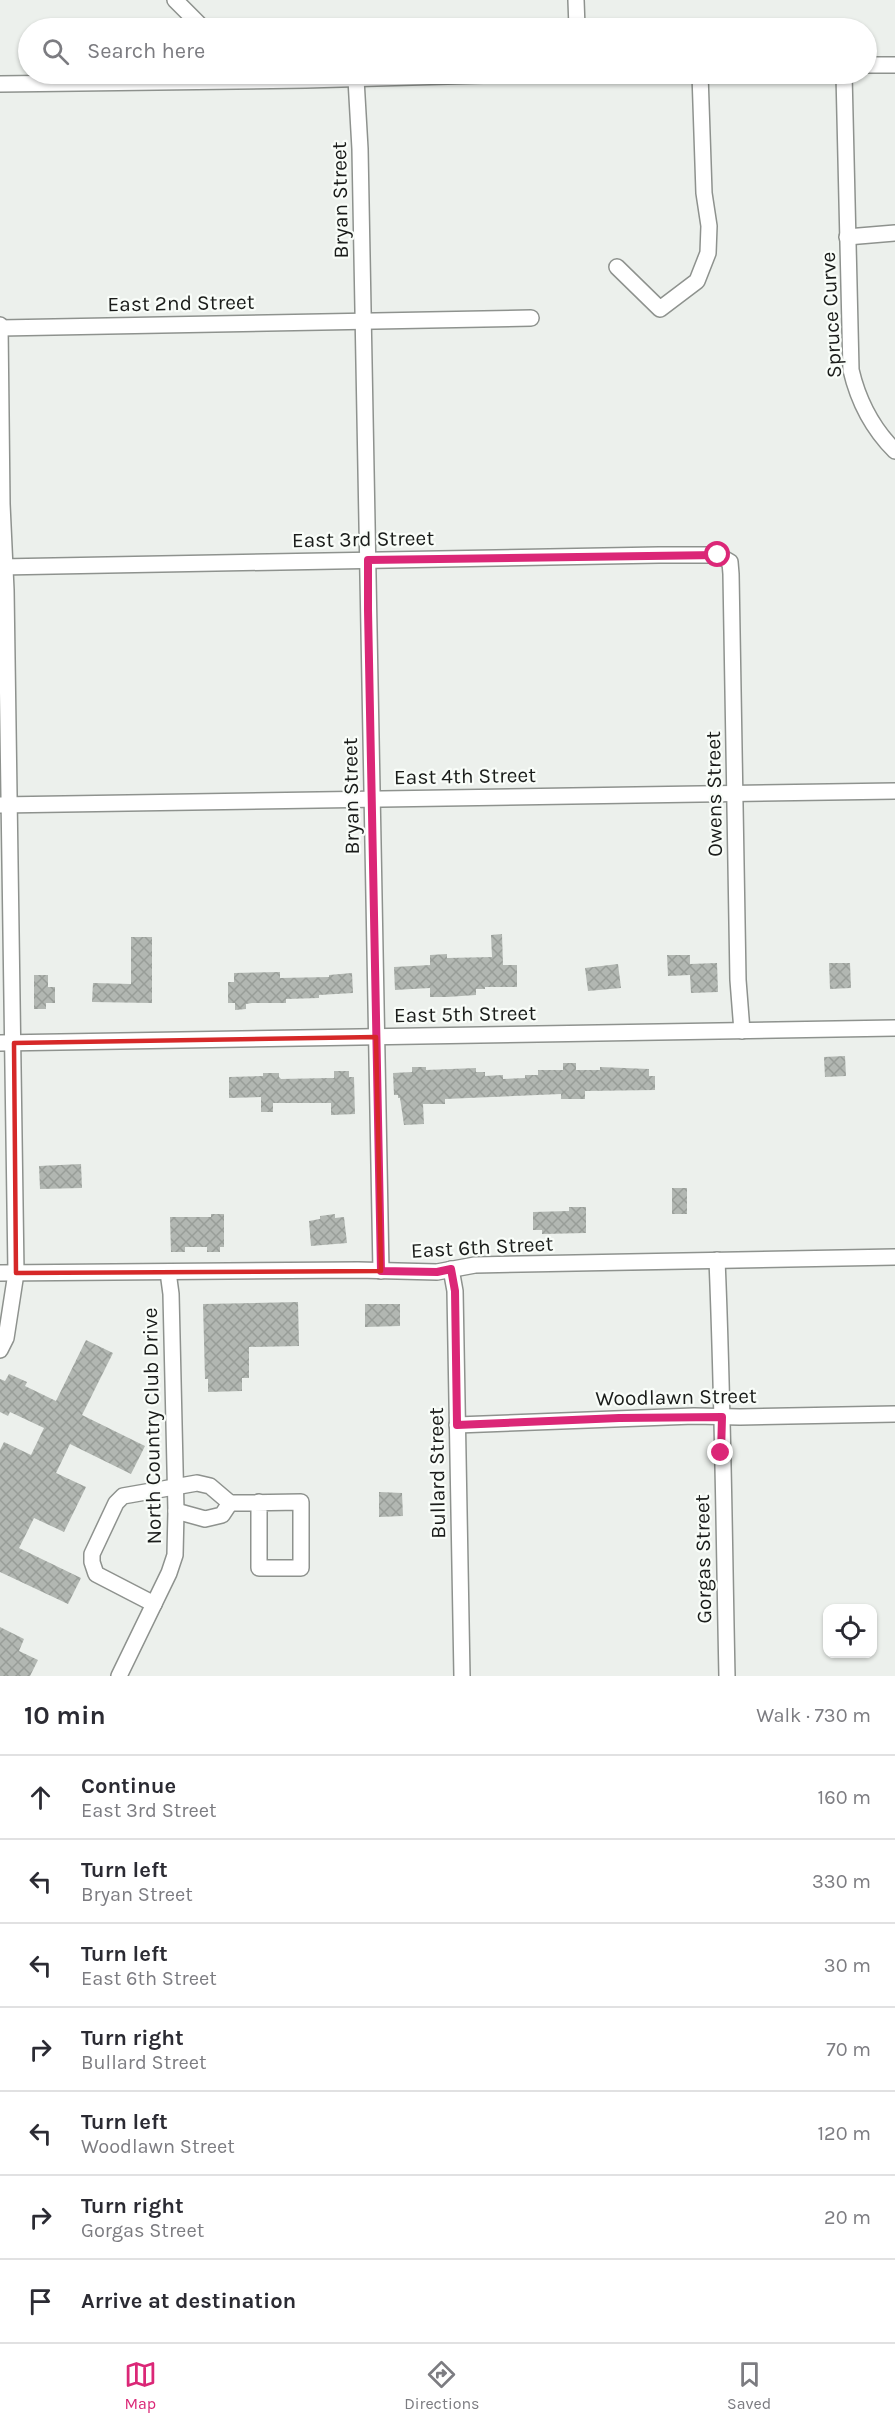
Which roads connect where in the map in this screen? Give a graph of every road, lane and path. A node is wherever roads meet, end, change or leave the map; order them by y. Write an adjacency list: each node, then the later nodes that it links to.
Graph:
1 (175, 0): 3 (street)
2 (576, 0): 4 (street)
3 (193, 18)
4 (577, 18)
5 (877, 65): 6 (street)
6 (895, 65)
7 (0, 84): 8 (street)
8 (18, 84)
9 (356, 84): 16 (street, Bryan Street)
10 (700, 84): 14 (street)
11 (844, 84): 13 (street, Spruce Curve)
12 (895, 233): 13 (street, Spruce Curve)
13 (847, 237): 18 (street, Spruce Curve)
14 (617, 267)
15 (531, 318): 16 (street)
16 (363, 321): 17 (street, East 2nd Street); 20 (street, Bryan Street)
17 (0, 326): 21 (street)
18 (895, 451)
19 (726, 558): 20 (street, East 3rd Street); 23 (street, Owens Street)
20 (368, 560): 21 (street, East 3rd Street); 24 (street, Bryan Street)
21 (2, 567): 25 (street)
22 (895, 791): 23 (street, East 4th Street)
23 (735, 793): 24 (street, East 4th Street); 27 (street, Owens Street)
24 (372, 798): 25 (street, East 4th Street); 28 (street, Bryan Street)
25 (5, 805): 29 (street)
26 (895, 1028): 27 (street, East 5th Street)
27 (742, 1031): 28 (street, East 5th Street)
28 (376, 1036): 29 (street, East 5th Street); 33 (street, Bryan Street)
29 (7, 1043): 36 (street)
30 (895, 1257): 31 (street, East 6th Street)
31 (717, 1260): 32 (street, East 6th Street); 39 (street, Gorgas Street)
32 (451, 1269): 33 (street, East 6th Street); 40 (street, Bullard Street)
33 (381, 1271): 34 (street, East 6th Street)
34 (168, 1272): 36 (street, East 6th Street); 41 (street, North Country Club Drive)
35 (0, 1273): 36 (street, East 6th Street)
36 (16, 1273): 37 (street)
37 (0, 1350)
38 (895, 1414): 39 (street, Woodlawn Street)
39 (722, 1417): 40 (street, Woodlawn Street); 48 (street, Gorgas Street)
40 (457, 1425): 47 (street, Bullard Street)
41 (175, 1487): 42 (street); 44 (street, North Country Club Drive); 45 (street)
42 (230, 1503): 43 (street); 44 (street)
43 (259, 1503): 43 (street)
44 (176, 1511): 45 (street, North Country Club Drive)
45 (154, 1604): 46 (street, North Country Club Drive)
46 (119, 1676)
47 (462, 1676)
48 (727, 1676)

